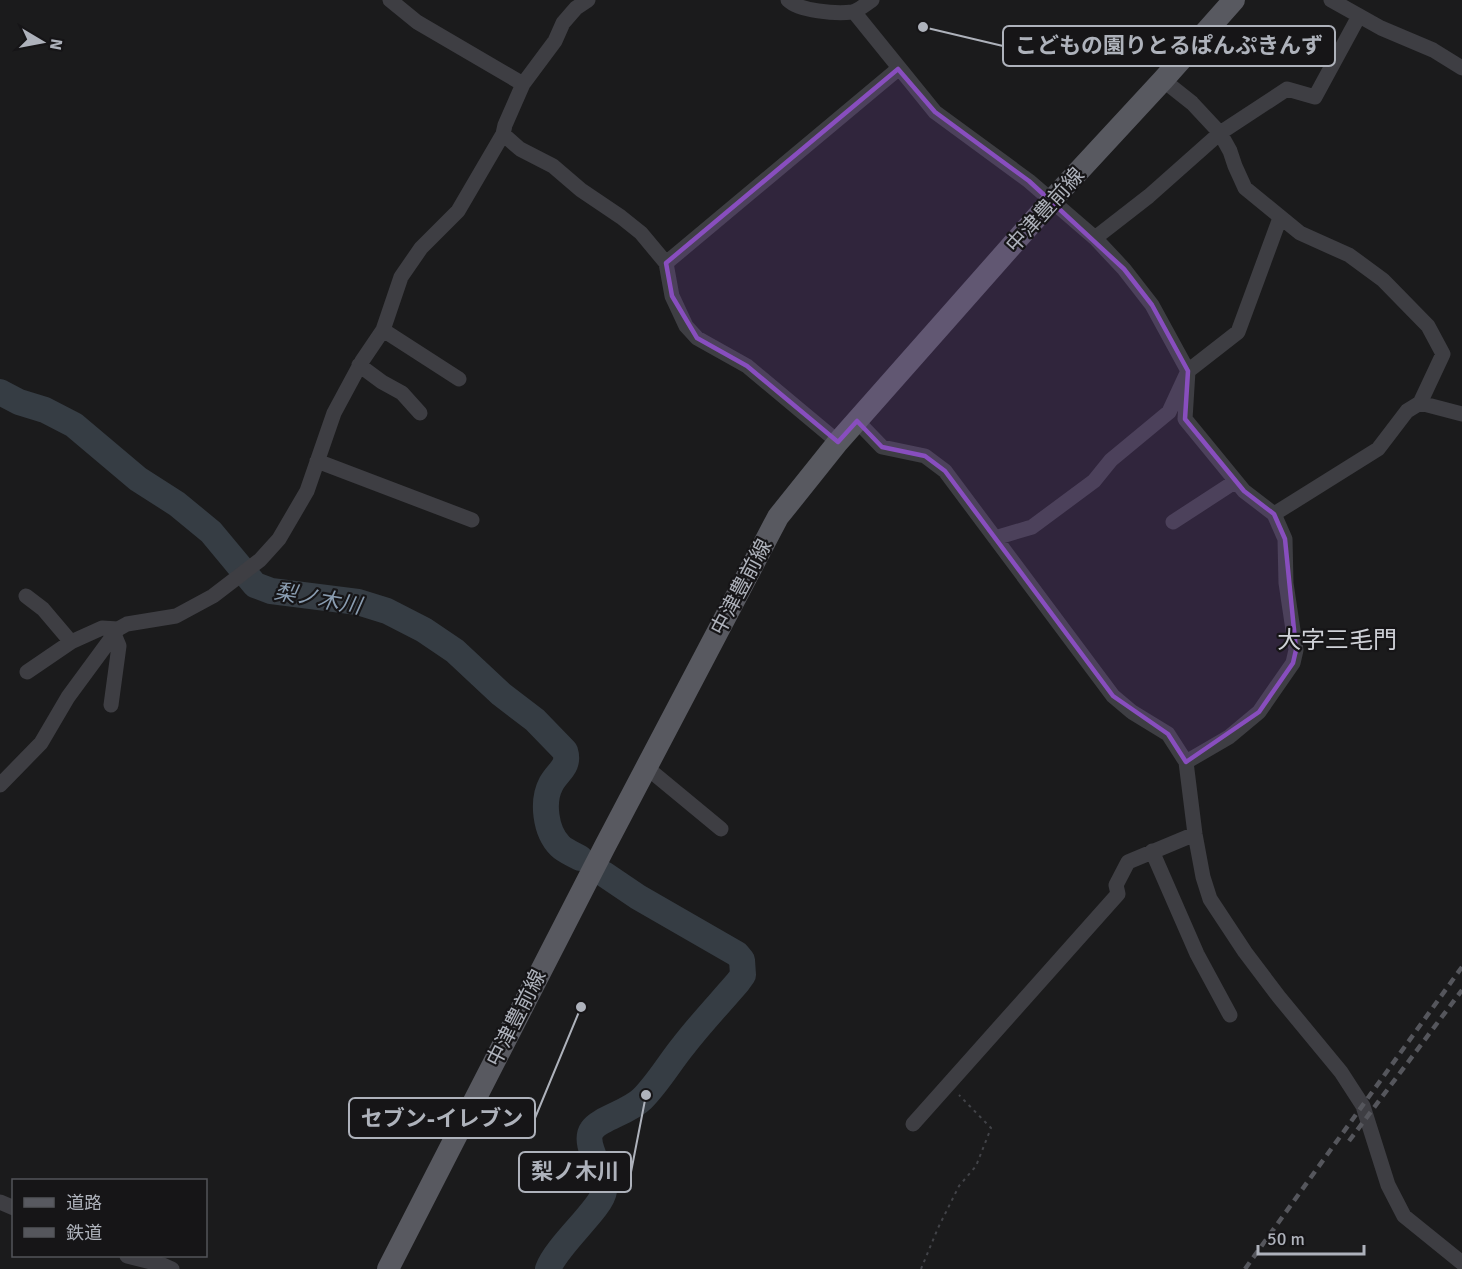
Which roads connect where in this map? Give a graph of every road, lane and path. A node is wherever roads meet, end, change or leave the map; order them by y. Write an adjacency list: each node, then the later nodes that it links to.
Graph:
1 (390, 0): 12 (street)
2 (588, 0): 12 (street)
3 (788, 0): 7 (street)
4 (872, 0): 7 (street)
5 (1234, 0): 11 (main road, 中津豊前線)
6 (1331, 0): 8 (street)
7 (854, 12): 10 (street)
8 (1359, 16): 9 (street); 13 (street)
9 (1462, 68)
10 (898, 69): 15 (street); 18 (street)
11 (1163, 80): 13 (street); 15 (main road, 中津豊前線)
12 (523, 84): 14 (street)
13 (1220, 133): 16 (street); 17 (street)
14 (503, 135): 18 (street); 19 (street)
15 (1052, 200): 17 (street); 26 (main road, 中津豊前線)
16 (1280, 218): 21 (street); 23 (street)
17 (1095, 238): 21 (street)
18 (666, 263): 27 (street)
19 (383, 330): 20 (street); 22 (street)
20 (359, 365): 24 (street); 28 (street)
21 (1188, 370): 29 (street); 33 (street)
22 (459, 379)
23 (1420, 403): 25 (street); 30 (street)
24 (420, 413)
25 (1462, 414)
26 (856, 421): 27 (main road, 中津豊前線); 33 (street)
27 (838, 442): 40 (main road, 中津豊前線)
28 (317, 461): 31 (street); 35 (street)
29 (1236, 481): 30 (street); 32 (street)
30 (1274, 514): 39 (street)
31 (472, 520)
32 (1173, 522)
33 (995, 538): 39 (street)
34 (26, 596): 36 (street)
35 (116, 632): 36 (street); 38 (street); 41 (street)
36 (71, 642): 37 (street)
37 (27, 672)
38 (111, 705)
39 (1186, 762): 43 (street)
40 (646, 767): 42 (street); 51 (main road, 中津豊前線)
41 (0, 785)
42 (721, 828)
43 (1195, 834): 44 (street); 49 (street)
44 (1152, 851): 45 (street); 46 (street)
45 (1230, 1015)
46 (948, 1084): 47 (street); 52 (path)
47 (913, 1124)
48 (131, 1257): 50 (street)
49 (1462, 1263)
50 (172, 1269)
51 (388, 1269)
52 (921, 1269)

